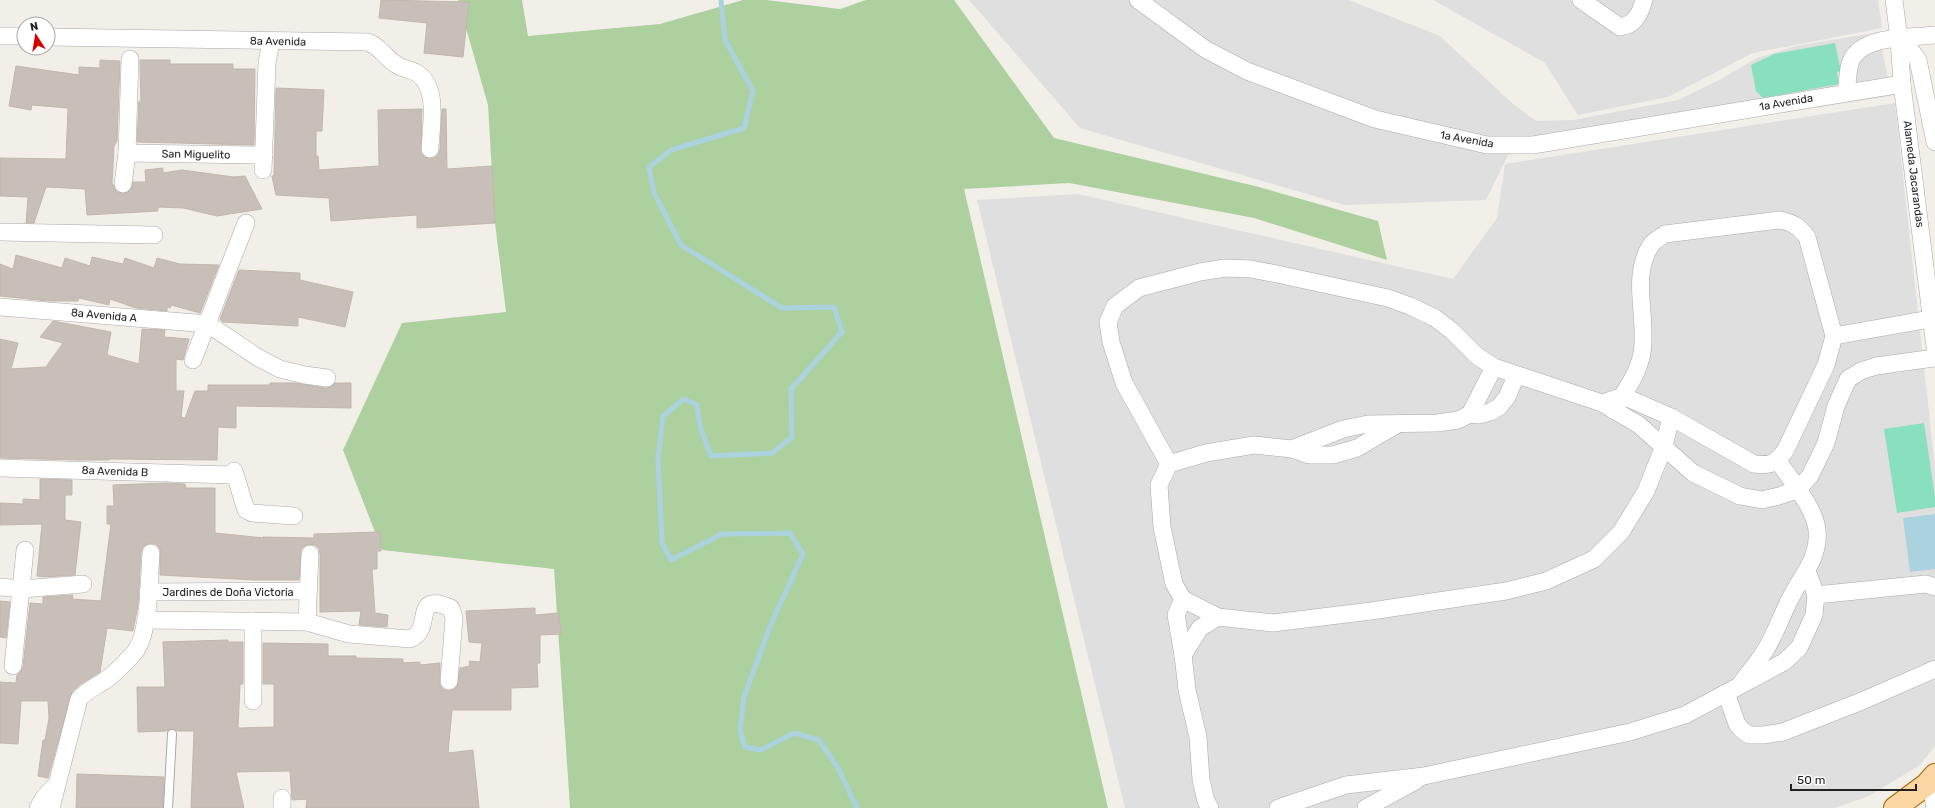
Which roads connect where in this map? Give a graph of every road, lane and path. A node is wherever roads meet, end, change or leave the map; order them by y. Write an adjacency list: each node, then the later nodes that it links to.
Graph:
1 (1138, 0): 13 (street, 1a Avenida)
2 (1581, 0): 3 (street)
3 (1644, 0)
4 (1894, 0): 9 (street, Alameda Jacarandas)
5 (1935, 35): 9 (street)
6 (0, 36): 7 (street)
7 (16, 36)
8 (56, 37): 10 (street, 8a Avenida)
9 (1899, 39): 12 (street, Alameda Jacarandas); 13 (street); 14 (street)
10 (271, 41): 15 (street, 8a Avenida); 16 (street, San Miguelito)
11 (130, 59): 16 (street)
12 (1902, 84): 13 (street, 1a Avenida); 22 (street, Alameda Jacarandas)
13 (1846, 92)
14 (1935, 142)
15 (430, 149)
16 (127, 153): 17 (street)
17 (123, 184)
18 (246, 223): 23 (street)
19 (0, 232): 20 (street)
20 (154, 235)
21 (0, 307): 23 (street, 8a Avenida A)
22 (1933, 318): 24 (street); 25 (street, Alameda Jacarandas)
23 (208, 324): 27 (street); 30 (street)
24 (1834, 336): 31 (street); 36 (street)
25 (1935, 347)
26 (1935, 358): 39 (street)
27 (194, 360)
28 (1494, 367): 29 (street); 33 (street); 37 (street)
29 (1516, 376): 32 (street); 33 (street)
30 (327, 378)
31 (1623, 396): 32 (street); 34 (street)
32 (1608, 407): 35 (street)
33 (1470, 414): 37 (street)
34 (1670, 417): 35 (street); 36 (street)
35 (1664, 446): 39 (street); 53 (street)
36 (1778, 461): 39 (street)
37 (1169, 464): 52 (street)
38 (0, 468): 40 (street, 8a Avenida B)
39 (1797, 490): 44 (street)
40 (294, 516)
41 (25, 550): 48 (street)
42 (151, 553): 50 (street, Jardines de Doña Victoria)
43 (310, 554): 49 (street, Jardines de Doña Victoria)
44 (1807, 571): 51 (street); 61 (street)
45 (83, 584): 48 (street)
46 (0, 587): 48 (street)
47 (1935, 588): 51 (street)
48 (22, 589): 58 (street)
49 (308, 591): 50 (street, Jardines de Doña Victoria); 56 (street, Jardines de Doña Victoria)
50 (148, 592): 54 (street, Jardines de Doña Victoria)
51 (1816, 595): 61 (street)
52 (1183, 599): 53 (street); 57 (street)
53 (1218, 618): 57 (street)
54 (146, 620): 55 (street); 67 (street, Jardines de Doña Victoria)
55 (253, 621): 56 (street); 62 (street)
56 (307, 622): 60 (street)
57 (1183, 655): 71 (street)
58 (13, 666)
59 (1935, 669): 61 (street)
60 (449, 681)
61 (1732, 690): 65 (street)
62 (253, 701)
63 (172, 734): 70 (lane)
64 (1935, 775): 74 (main road)
65 (1424, 776): 72 (street); 73 (street)
66 (1935, 781): 75 (street)
67 (57, 785): 68 (street); 69 (street, Jardines de Doña Victoria)
68 (38, 808)
69 (51, 808)
70 (168, 808)
71 (1210, 808)
72 (1278, 808)
73 (1366, 808)
74 (1895, 808)
75 (1935, 808)

